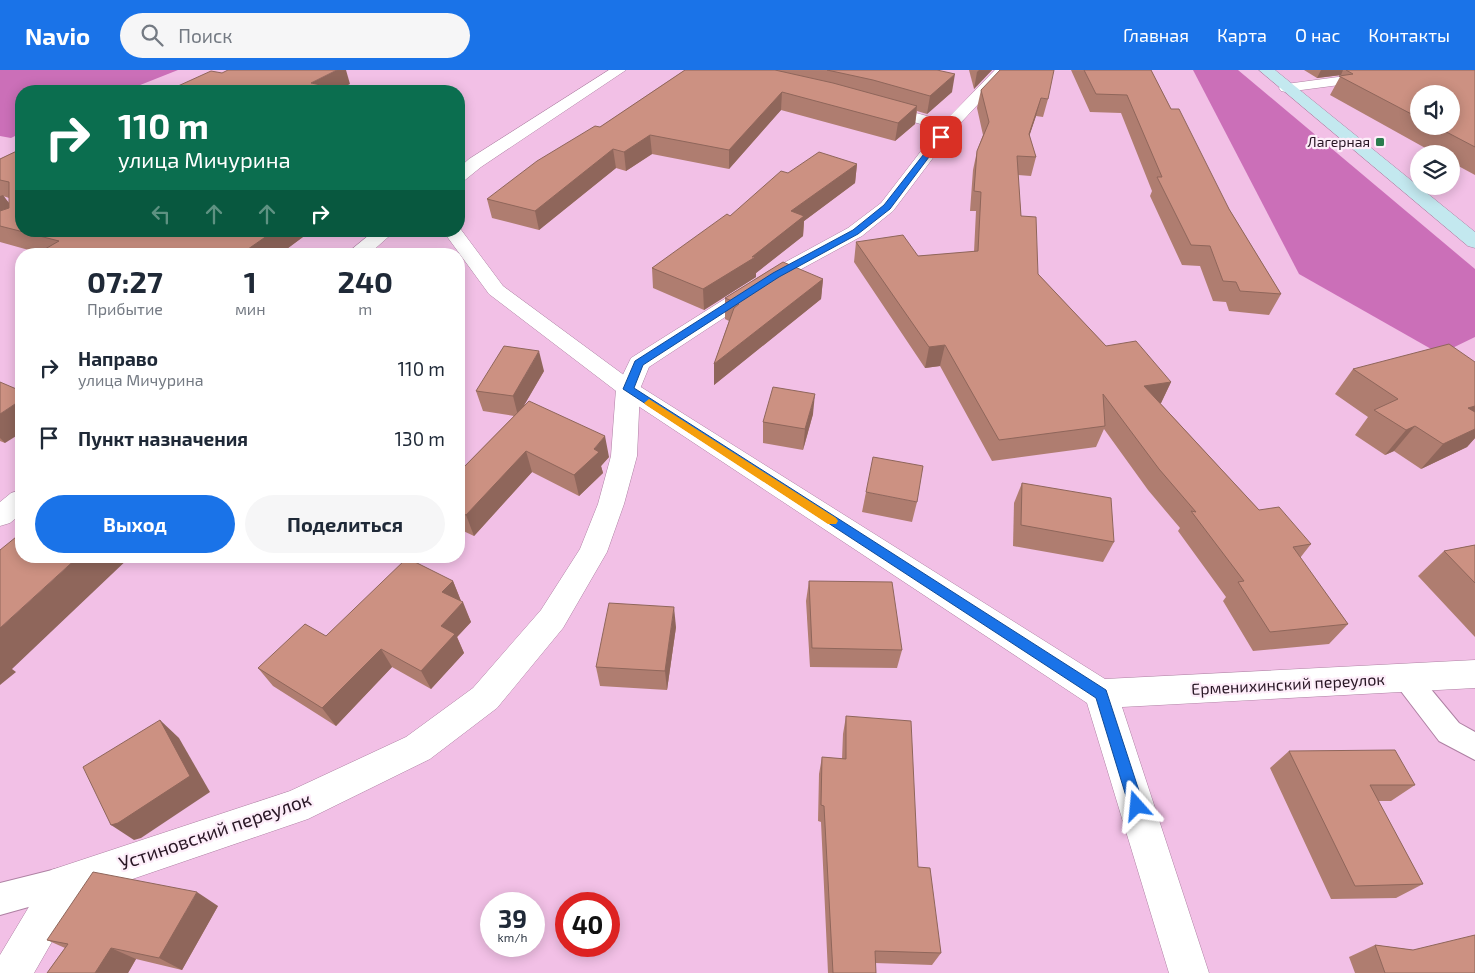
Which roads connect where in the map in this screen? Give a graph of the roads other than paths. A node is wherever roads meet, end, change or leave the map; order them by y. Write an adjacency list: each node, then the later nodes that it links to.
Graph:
1 (619, 70): 8 (street)
2 (1003, 70): 7 (street, Устиновский переулок)
3 (1266, 70): 5 (main road)
4 (1390, 70): 5 (street)
5 (1286, 88): 11 (main road)
6 (861, 103): 7 (street)
7 (948, 127): 15 (street, Устиновский переулок)
8 (465, 171)
9 (378, 237): 12 (street)
10 (456, 237): 14 (street)
11 (1475, 242)
12 (364, 248)
13 (465, 248): 15 (street)
14 (465, 248)
15 (628, 389): 20 (street); 22 (street, Устиновский переулок)
16 (15, 505): 17 (street)
17 (0, 516)
18 (1475, 674): 19 (street, Ерменихинский переулок)
19 (1406, 678): 20 (street, Ерменихинский переулок); 21 (lane)
20 (1101, 694): 25 (street)
21 (1475, 747)
22 (64, 883): 23 (lane); 24 (street)
23 (0, 899)
24 (12, 973)
25 (1190, 973)

